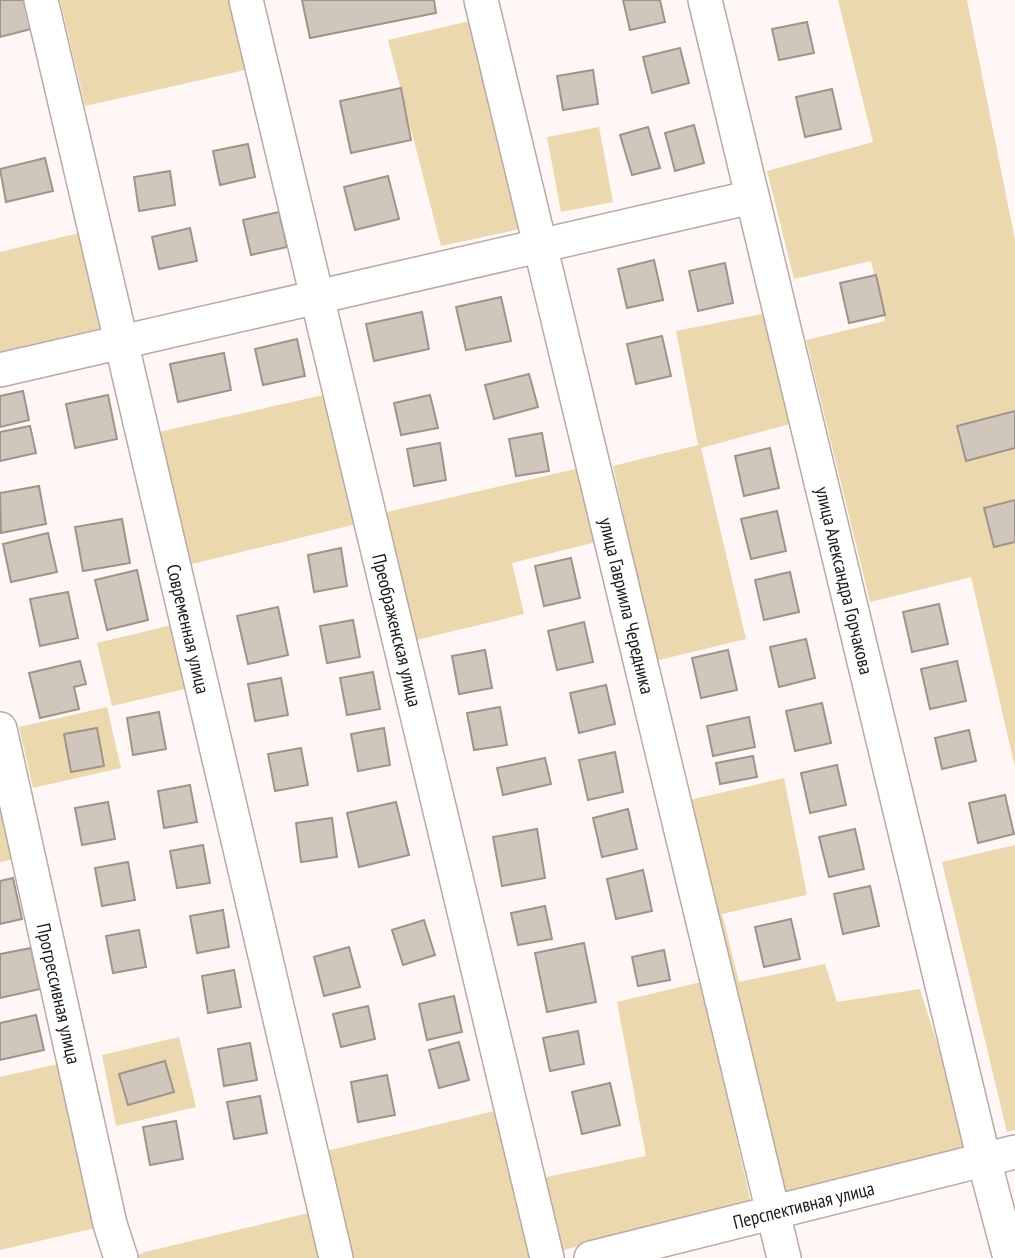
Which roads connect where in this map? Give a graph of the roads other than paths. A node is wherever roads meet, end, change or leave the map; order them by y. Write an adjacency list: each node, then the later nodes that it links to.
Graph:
1 (41, 0): 8 (street, Современная улица)
2 (246, 0): 7 (street, Преображенская улица)
3 (481, 0): 6 (street, улица Гавриила Чередника)
4 (705, 0): 5 (street, улица Александра Горчакова)
5 (752, 197): 6 (street); 11 (street, улица Александра Горчакова)
6 (540, 246): 7 (street); 12 (street, улица Гавриила Чередника)
7 (316, 297): 8 (street); 15 (street, Преображенская улица)
8 (120, 343): 9 (street); 14 (street, Современная улица)
9 (0, 370)
10 (0, 729): 13 (street, Прогрессивная улица)
11 (1000, 1156): 12 (street, Перспективная улица); 18 (street, улица Александра Горчакова)
12 (772, 1212): 16 (street, Перспективная улица); 17 (street, улица Гавриила Чередника)
13 (121, 1258)
14 (336, 1258)
15 (547, 1258)
16 (591, 1258)
17 (784, 1258)
18 (1010, 1258)

